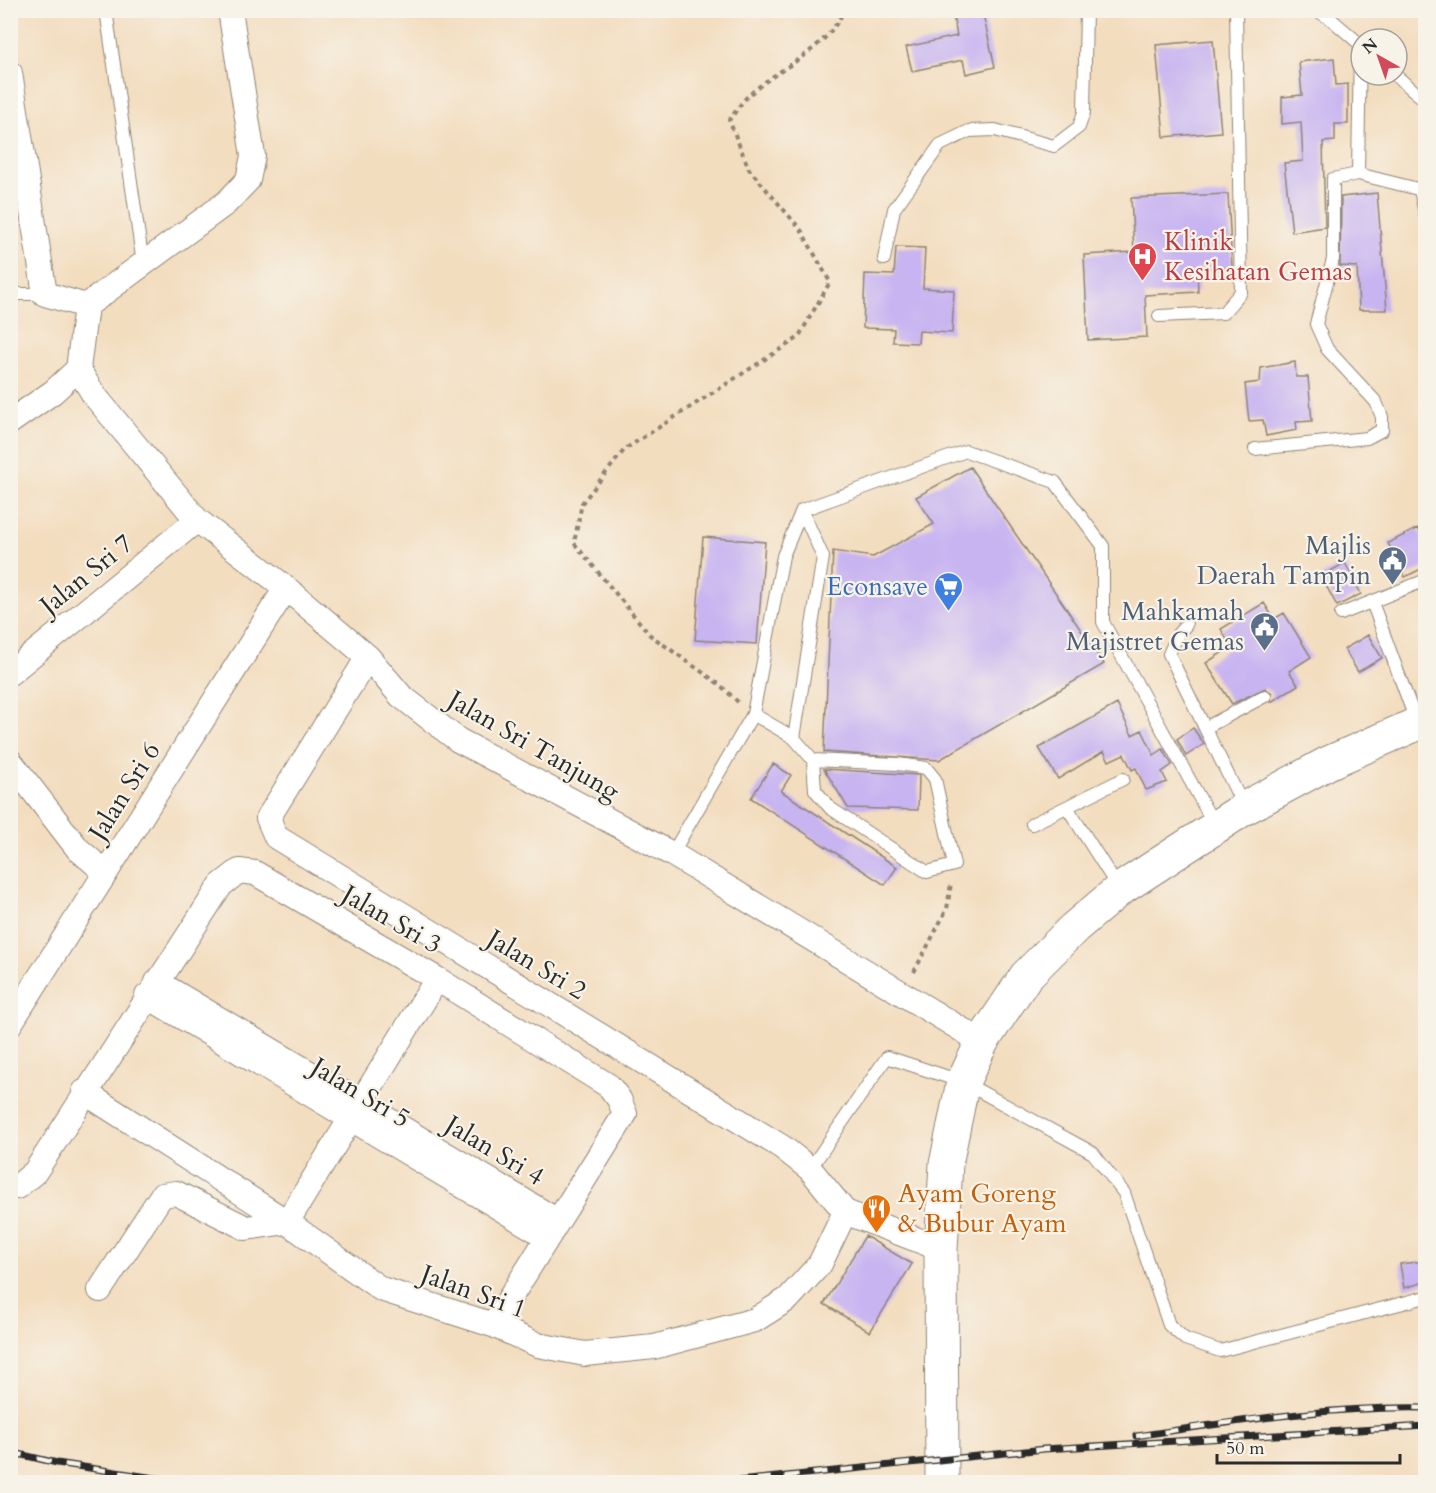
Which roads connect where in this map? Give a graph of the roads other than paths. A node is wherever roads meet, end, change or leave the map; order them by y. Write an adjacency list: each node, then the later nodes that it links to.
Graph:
1 (106, 10): 16 (lane)
2 (230, 10): 16 (street)
3 (1086, 10): 15 (lane)
4 (1236, 10): 20 (lane)
5 (1316, 10): 6 (lane)
6 (1330, 15): 7 (lane)
7 (1349, 33)
8 (10, 73): 18 (street)
9 (1360, 87): 12 (lane)
10 (1409, 87): 11 (lane)
11 (1425, 101)
12 (1358, 174): 13 (lane); 23 (lane)
13 (1423, 190): 14 (lane)
14 (1425, 218)
15 (884, 259)
16 (143, 264): 19 (street)
17 (10, 294): 18 (lane)
18 (45, 294): 19 (street)
19 (86, 306): 21 (street)
20 (1159, 316)
21 (78, 369): 22 (street); 25 (street, Jalan Sri Tanjung)
22 (10, 422)
23 (1255, 449)
24 (802, 510): 34 (lane); 37 (lane); 44 (lane)
25 (197, 520): 27 (street, Jalan Sri Tanjung); 32 (street, Jalan Sri 7)
26 (1425, 580): 28 (lane)
27 (286, 588): 31 (street, Jalan Sri Tanjung); 46 (street, Jalan Sri 6)
28 (1372, 602): 29 (lane); 35 (lane)
29 (1341, 614)
30 (1186, 625): 36 (lane)
31 (368, 657): 45 (street, Jalan Sri Tanjung); 55 (street, Jalan Sri 2)
32 (10, 673)
33 (1265, 696): 36 (lane)
34 (753, 714): 37 (lane); 45 (lane)
35 (1421, 722): 42 (highway)
36 (1206, 728): 42 (lane)
37 (794, 738): 38 (lane)
38 (813, 760): 38 (lane)
39 (10, 761): 46 (street)
40 (1123, 779): 41 (lane)
41 (1067, 807): 43 (lane); 47 (lane)
42 (1245, 808): 44 (highway)
43 (1032, 824)
44 (1215, 826): 47 (highway)
45 (672, 854): 51 (street, Jalan Sri Tanjung)
46 (106, 873): 50 (street, Jalan Sri 6)
47 (1119, 890): 51 (highway)
48 (437, 978): 49 (street, Jalan Sri 3); 54 (street); 59 (street, Jalan Sri 3)
49 (152, 989): 53 (street, Jalan Sri 3); 54 (street, Jalan Sri 5)
50 (13, 1015)
51 (982, 1042): 52 (highway)
52 (963, 1082): 55 (lane); 60 (highway); 62 (lane)
53 (84, 1092): 56 (street, Jalan Sri 3); 58 (street, Jalan Sri 1)
54 (356, 1111): 58 (street); 59 (street, Jalan Sri 5)
55 (810, 1169): 57 (street, Jalan Sri 2)
56 (10, 1186)
57 (845, 1212): 60 (street, Jalan Sri 2); 63 (street, Jalan Sri 1)
58 (287, 1222): 61 (street); 63 (street, Jalan Sri 1)
59 (551, 1228): 63 (street, Jalan Sri 3)
60 (940, 1249): 64 (highway)
61 (100, 1290)
62 (1425, 1297)
63 (493, 1324)
64 (942, 1482)

